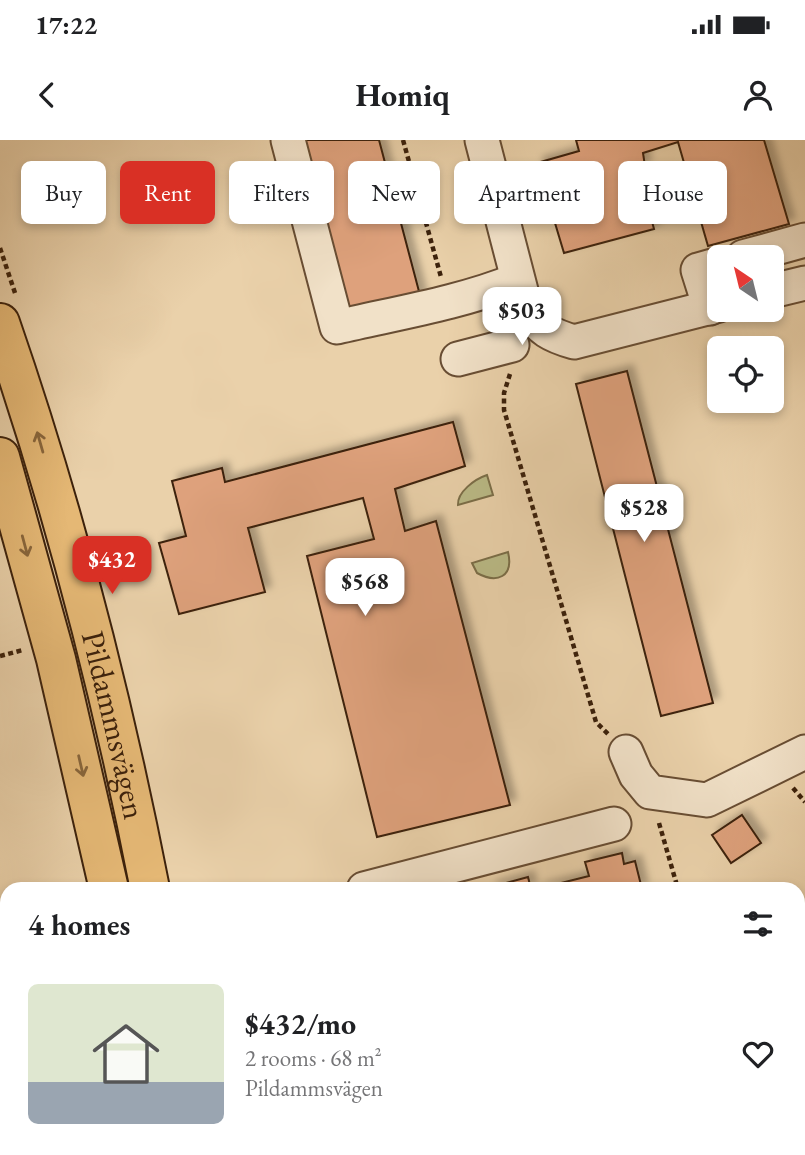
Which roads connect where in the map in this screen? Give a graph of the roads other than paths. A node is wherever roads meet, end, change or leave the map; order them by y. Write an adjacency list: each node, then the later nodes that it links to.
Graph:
1 (288, 140): 6 (street)
2 (482, 140): 6 (street)
3 (805, 240): 4 (street)
4 (784, 246)
5 (707, 267): 9 (street)
6 (517, 280): 10 (street)
7 (805, 283): 8 (street)
8 (784, 288)
9 (707, 291)
10 (707, 309)
11 (0, 323): 15 (main road, Pildammsvägen, one-way to 11)
12 (512, 345): 13 (street)
13 (458, 359)
14 (0, 457): 16 (main road, Pildammsvägen)
15 (51, 483): 16 (street); 21 (main road, Pildammsvägen)
16 (5, 496): 20 (main road, Pildammsvägen, one-way to 20)
17 (626, 752): 18 (street)
18 (805, 752)
19 (614, 824): 22 (street)
20 (107, 882)
21 (148, 882)
22 (391, 882)

